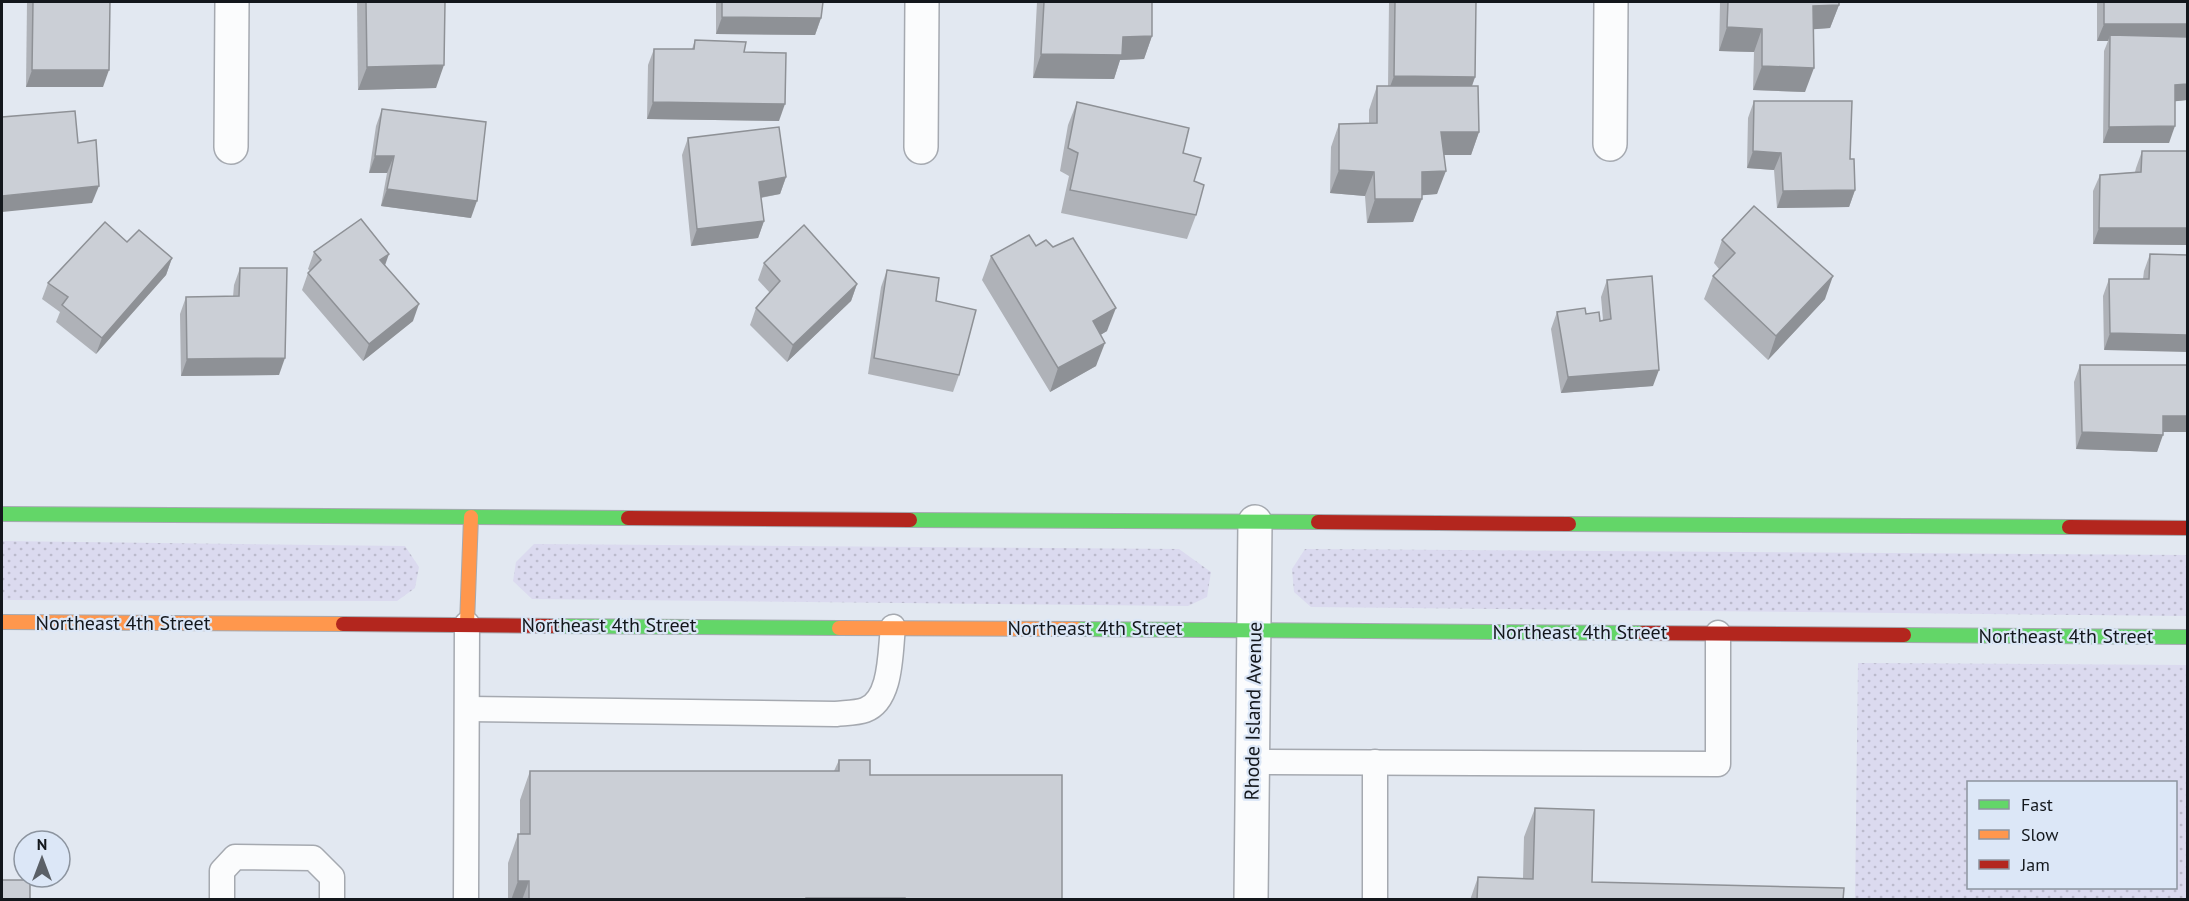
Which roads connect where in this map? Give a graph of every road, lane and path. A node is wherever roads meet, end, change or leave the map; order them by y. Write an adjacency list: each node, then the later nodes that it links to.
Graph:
1 (232, 2): 5 (street)
2 (922, 2): 6 (street)
3 (1611, 2): 4 (street)
4 (1610, 144)
5 (231, 147)
6 (921, 147)
7 (2, 514): 8 (main road)
8 (471, 517): 9 (main road); 12 (main road)
9 (1255, 522): 10 (main road); 14 (street, Rhode Island Avenue)
10 (2187, 528)
11 (2, 622): 12 (main road, Northeast 4th Street)
12 (467, 624): 13 (main road, Northeast 4th Street); 17 (lane)
13 (893, 627): 14 (main road, Northeast 4th Street); 17 (lane)
14 (1254, 629): 15 (main road, Northeast 4th Street); 18 (street, Rhode Island Avenue)
15 (1718, 633): 16 (main road, Northeast 4th Street); 19 (lane)
16 (2187, 637)
17 (468, 709): 22 (lane)
18 (1252, 762): 19 (lane); 23 (street, Rhode Island Avenue)
19 (1375, 762): 24 (lane)
20 (222, 900): 21 (lane)
21 (332, 900)
22 (466, 900)
23 (1251, 900)
24 (1375, 900)

